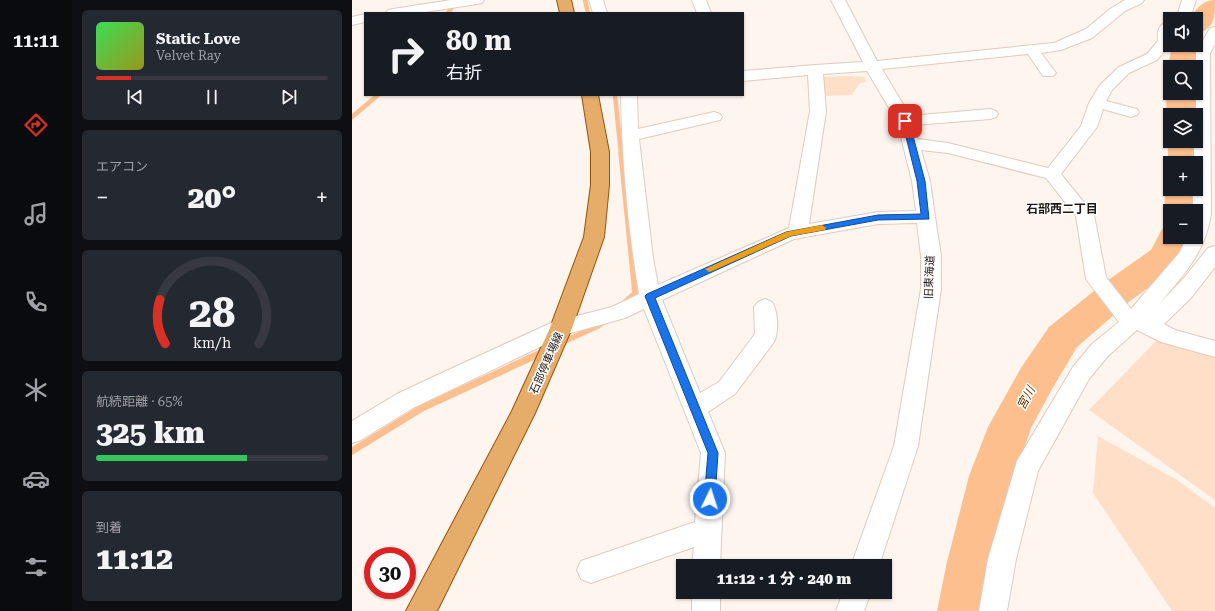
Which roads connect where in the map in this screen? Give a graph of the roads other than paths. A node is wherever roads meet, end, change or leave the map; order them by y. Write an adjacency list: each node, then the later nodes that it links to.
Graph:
1 (473, 0): 2 (street); 9 (street); 10 (street)
2 (476, 0)
3 (564, 0): 11 (main road)
4 (596, 0): 12 (street)
5 (700, 0): 13 (street)
6 (838, 0): 20 (street, 旧東海道)
7 (1137, 0): 19 (street)
8 (1189, 0): 14 (street)
9 (399, 12)
10 (471, 12)
11 (567, 12)
12 (600, 12)
13 (704, 12)
14 (1185, 12)
15 (364, 18): 16 (street)
16 (352, 21)
17 (1215, 31): 26 (street)
18 (1163, 43): 27 (street)
19 (1032, 50): 20 (street); 22 (street)
20 (872, 66): 21 (street); 31 (street, 旧東海道)
21 (815, 69): 23 (street); 37 (street)
22 (1048, 72)
23 (744, 76)
24 (590, 96): 42 (main road, 石部停車場線)
25 (629, 96): 32 (street)
26 (1210, 96): 33 (street); 41 (street)
27 (1097, 103): 28 (street); 35 (street)
28 (1131, 112)
29 (990, 114): 31 (street)
30 (714, 117): 32 (street)
31 (905, 121): 34 (street, 旧東海道)
32 (630, 136): 39 (street)
33 (1215, 140)
34 (910, 143): 35 (street); 36 (street, 旧東海道)
35 (1052, 174): 41 (street)
36 (926, 217): 37 (street); 48 (street, 旧東海道)
37 (798, 232): 39 (street)
38 (1215, 254): 41 (street)
39 (650, 296): 42 (street); 44 (street)
40 (765, 307): 44 (street)
41 (1135, 321): 43 (street); 55 (street)
42 (561, 328): 45 (street); 52 (main road, 石部停車場線)
43 (1215, 349)
44 (695, 408): 46 (street)
45 (352, 433)
46 (708, 530): 47 (street); 49 (street)
47 (706, 559)
48 (868, 559)
49 (591, 570)
50 (706, 599): 53 (street)
51 (854, 599): 54 (street)
52 (421, 611)
53 (706, 611)
54 (850, 611)
55 (993, 611)

